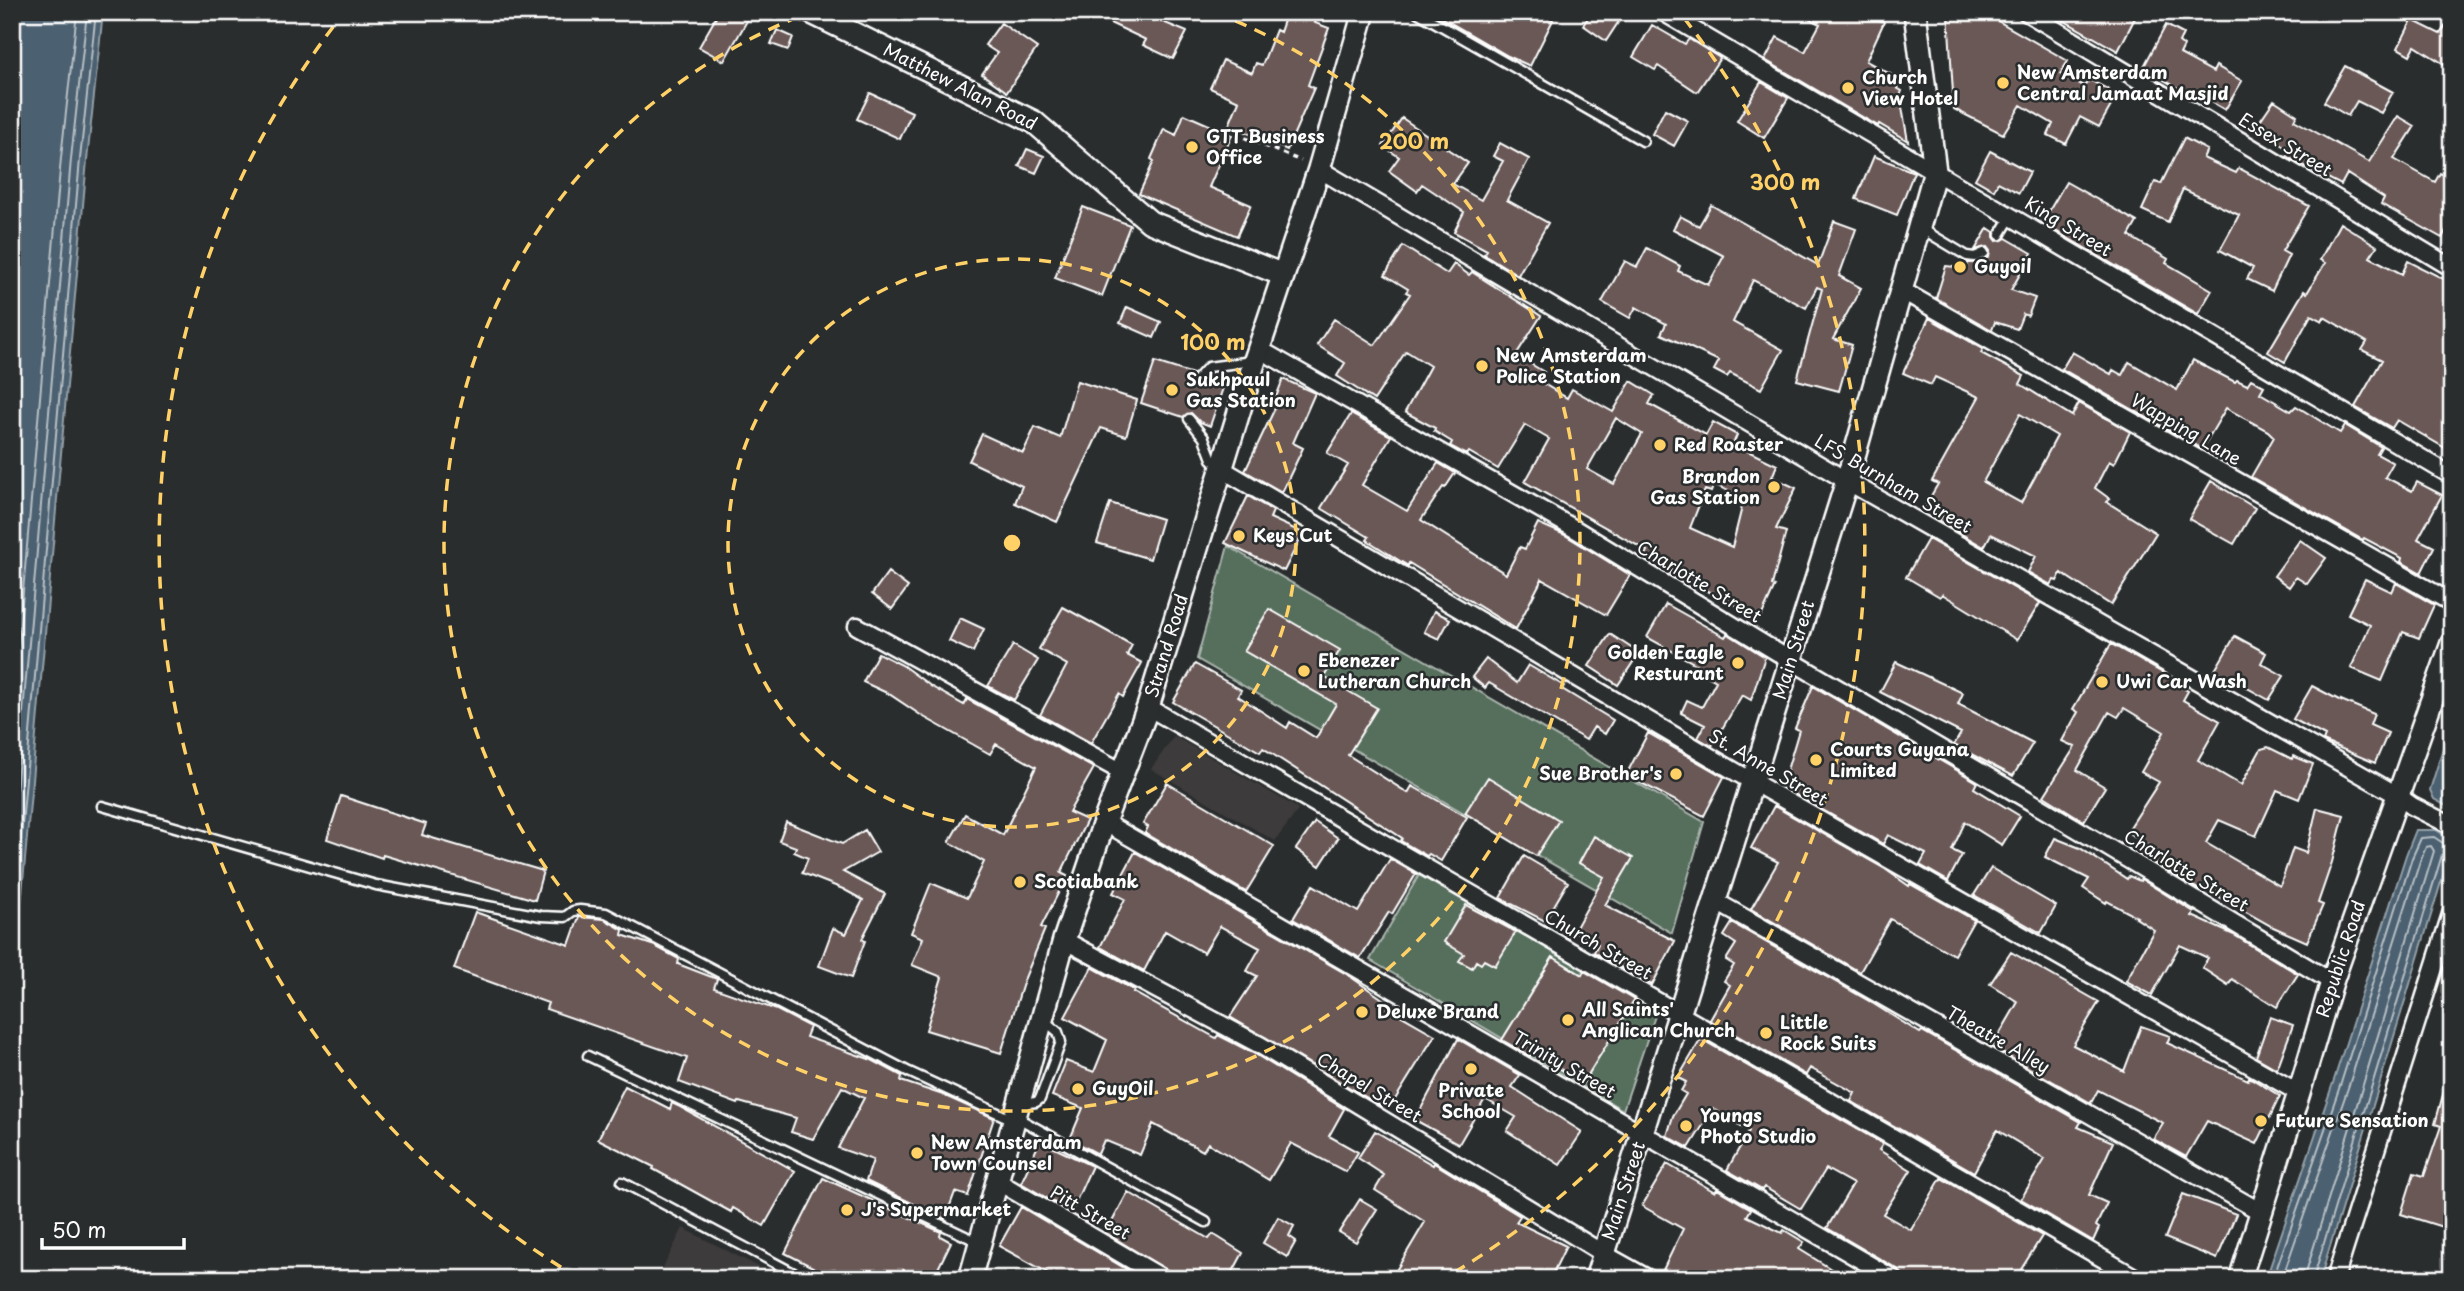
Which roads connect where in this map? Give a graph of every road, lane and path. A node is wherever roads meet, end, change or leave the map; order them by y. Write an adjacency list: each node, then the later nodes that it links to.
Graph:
1 (810, 12): 16 (street, Matthew Alan Road)
2 (1364, 12): 9 (street, Strand Road)
3 (1417, 12): 8 (lane)
4 (1663, 12): 10 (street, King Street)
5 (1915, 12): 10 (street, Main Street)
6 (2026, 12): 15 (street, Essex Street)
7 (1236, 134): 9 (path)
8 (1643, 141)
9 (1319, 169): 16 (street, Strand Road); 23 (street, LFS Burnham Street)
10 (1935, 171): 11 (street, King Street); 12 (street, Main Street)
11 (2012, 216): 13 (lane); 22 (street, King Street)
12 (1919, 228): 14 (lane); 17 (street, Main Street)
13 (2000, 235)
14 (1984, 253)
15 (2452, 268)
16 (1283, 275): 18 (street, Strand Road)
17 (1901, 290): 23 (street, Main Street); 24 (street, Wapping Lane)
18 (1257, 355): 19 (lane); 21 (street, Strand Road); 27 (street, Charlotte Street)
19 (1199, 377)
20 (1189, 419): 21 (lane)
21 (1222, 469): 28 (street, Strand Road); 30 (street, St. Anne Street)
22 (2452, 476)
23 (1847, 481): 27 (street, Main Street); 31 (street, LFS Burnham Street)
24 (2452, 603)
25 (857, 626): 29 (street)
26 (2452, 643): 31 (street, Republic Road)
27 (1790, 660): 30 (street, Main Street); 38 (street, Charlotte Street)
28 (1148, 707): 29 (street, Strand Road); 39 (street, Church Street)
29 (1124, 773): 33 (street, Strand Road)
30 (1753, 782): 35 (street, Main Street); 41 (street, St. Anne Street)
31 (2397, 794): 34 (street, LFS Burnham Street); 38 (street, Republic Road)
32 (102, 806): 42 (lane)
33 (1104, 822): 37 (street, Strand Road); 43 (street, Trinity Street)
34 (2452, 826)
35 (1715, 901): 39 (street, Main Street); 46 (street, Theatre Alley)
36 (2452, 911): 58 (street)
37 (1064, 940): 42 (street, Strand Road); 49 (street, Chapel Street)
38 (2332, 982): 41 (street, Republic Road)
39 (1680, 1014): 43 (street, Main Street); 56 (street, Church Street)
40 (588, 1056): 48 (lane)
41 (2299, 1093): 46 (street, Republic Road)
42 (1016, 1114): 44 (street, Strand Road); 47 (lane)
43 (1642, 1133): 49 (street, Main Street); 55 (street, Trinity Street)
44 (997, 1181): 48 (street, Strand Road); 52 (street, Pitt Street)
45 (622, 1182): 51 (lane)
46 (2261, 1212): 57 (street, Republic Road)
47 (1206, 1222)
48 (981, 1244): 50 (street, Strand Road)
49 (1604, 1254): 53 (street, Main Street); 54 (street, Chapel Street)
50 (975, 1277)
51 (805, 1279)
52 (1164, 1279)
53 (1596, 1279)
54 (1648, 1279)
55 (1894, 1279)
56 (2138, 1279)
57 (2240, 1279)
58 (2335, 1279)

